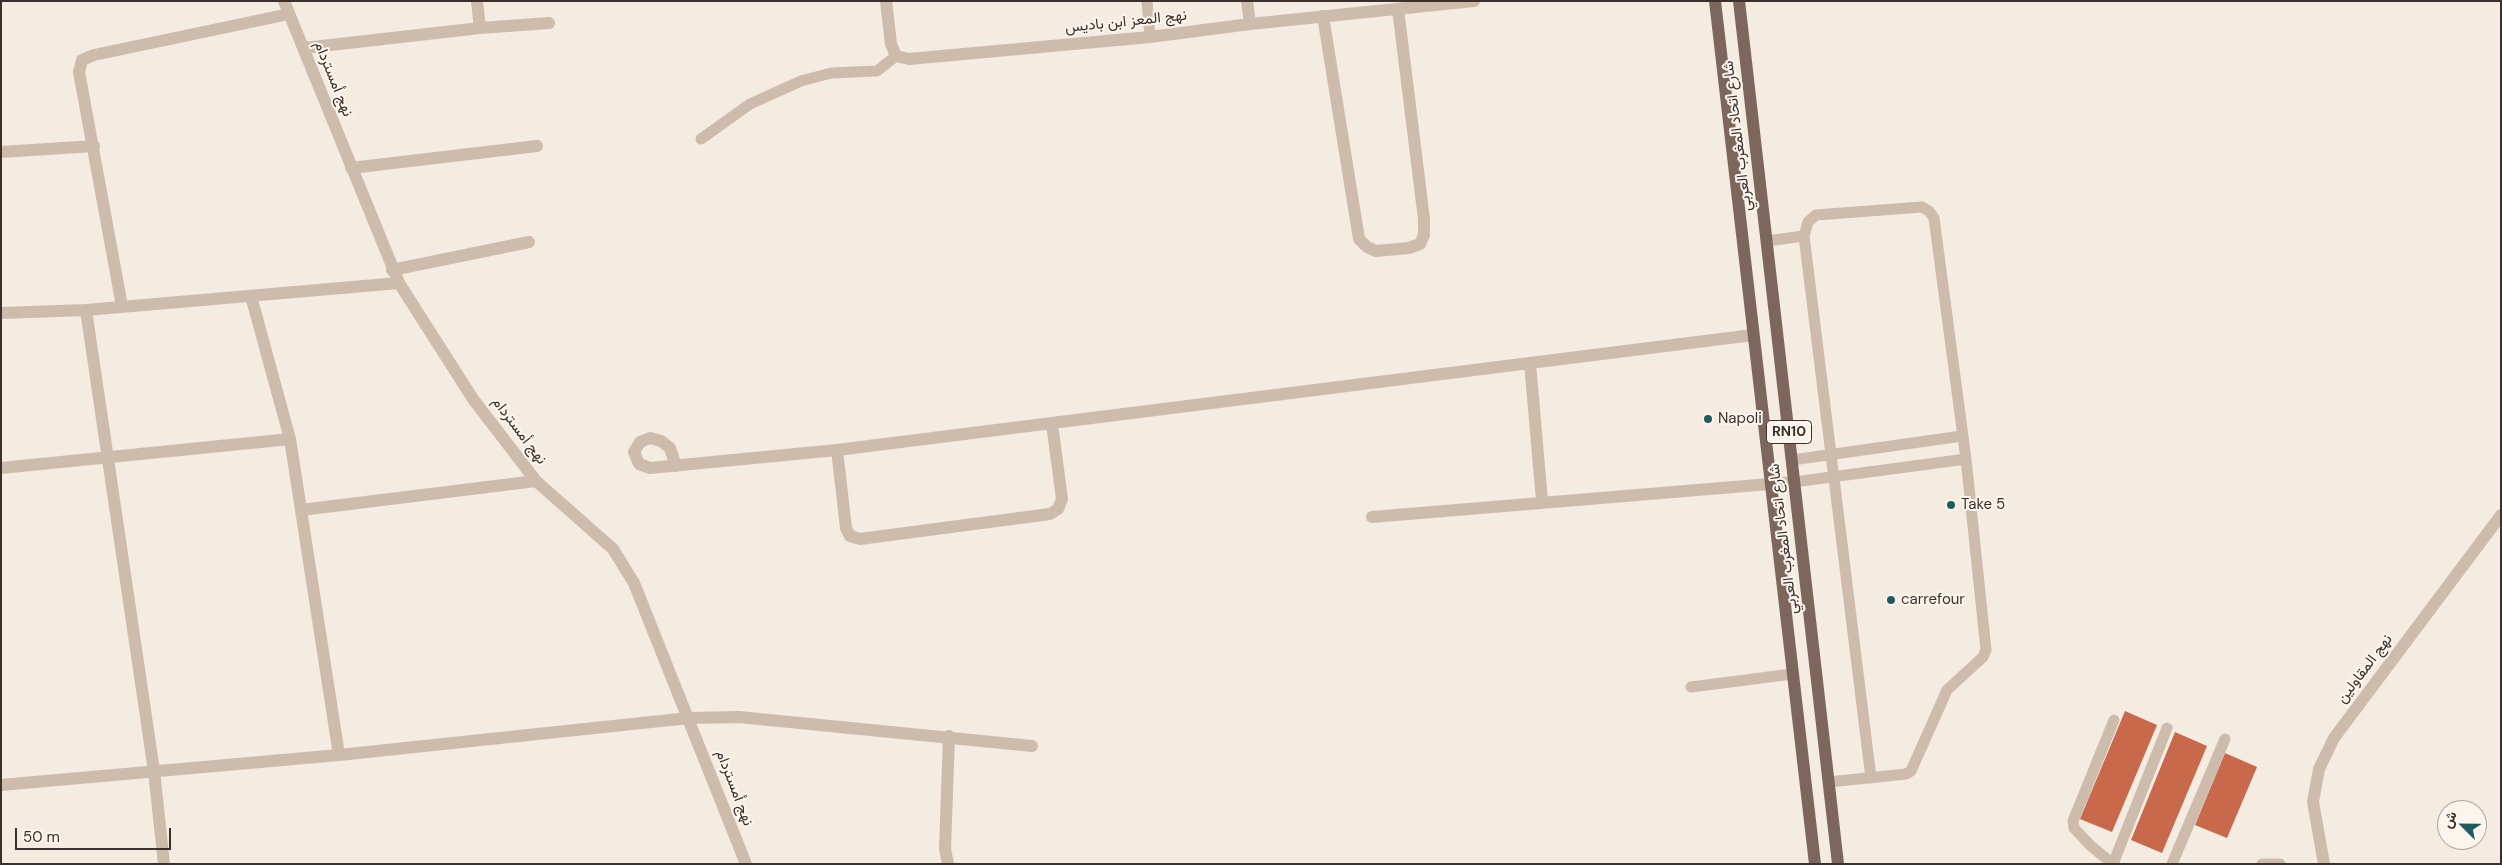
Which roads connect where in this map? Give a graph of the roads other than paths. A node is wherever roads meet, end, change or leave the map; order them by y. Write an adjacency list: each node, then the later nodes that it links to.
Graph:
1 (284, 1): 11 (street, نهج أمستردام)
2 (477, 1): 15 (street)
3 (886, 1): 18 (street)
4 (1148, 1): 16 (lane)
5 (1247, 1): 14 (street)
6 (1474, 1): 9 (street, نهج المعز ابن باديس)
7 (1715, 1): 33 (main road, شارع اتحاد المغرب العربي / RN10)
8 (1739, 1): 25 (main road, شارع اتحاد المغرب العربي / RN10)
9 (1448, 3): 10 (street, نهج المعز ابن باديس)
10 (1398, 9): 12 (street, نهج المعز ابن باديس); 12 (street)
11 (289, 14): 17 (street, نهج أمستردام); 20 (street)
12 (1323, 16): 14 (street, نهج المعز ابن باديس)
13 (549, 23): 15 (street)
14 (1250, 24): 16 (street, نهج المعز ابن باديس)
15 (480, 28): 17 (street)
16 (1150, 37): 18 (street, نهج المعز ابن باديس)
17 (304, 48): 23 (street, نهج أمستردام)
18 (896, 56): 19 (lane)
19 (701, 139)
20 (94, 146): 22 (street); 30 (street)
21 (538, 146): 23 (street)
22 (1, 152)
23 (351, 168): 27 (street, نهج أمستردام)
24 (1804, 236): 25 (lane); 36 (lane); 39 (lane)
25 (1767, 241): 42 (main road, شارع اتحاد المغرب العربي / RN10)
26 (529, 242): 27 (street)
27 (392, 270): 28 (street, نهج أمستردام)
28 (399, 283): 29 (street); 46 (street, نهج أمستردام)
29 (251, 296): 30 (street); 37 (street)
30 (122, 306): 31 (street)
31 (86, 310): 32 (street); 40 (street)
32 (1, 313)
33 (1753, 335): 34 (street); 48 (main road, شارع اتحاد المغرب العربي / RN10)
34 (1530, 363): 35 (street); 49 (street)
35 (1052, 424): 38 (street); 38 (street)
36 (1962, 436): 39 (lane); 41 (lane)
37 (290, 439): 40 (street); 50 (street)
38 (837, 450): 43 (street)
39 (1832, 454): 42 (lane); 45 (lane)
40 (107, 457): 44 (street); 62 (street)
41 (1966, 459): 45 (lane); 63 (lane)
42 (1792, 460): 47 (main road, شارع اتحاد المغرب العربي / RN10)
43 (676, 466)
44 (1, 468)
45 (1834, 476): 47 (lane); 63 (lane)
46 (536, 481): 50 (street); 55 (street, نهج أمستردام)
47 (1794, 482): 48 (street); 64 (main road, شارع اتحاد المغرب العربي / RN10)
48 (1769, 485): 49 (street); 53 (main road, شارع اتحاد المغرب العربي / RN10)
49 (1542, 501): 52 (street)
50 (301, 510): 61 (street)
51 (2501, 515): 75 (street, نهج المقاولين)
52 (1372, 517)
53 (1792, 674): 54 (lane); 69 (main road, شارع اتحاد المغرب العربي / RN10)
54 (1691, 687)
55 (689, 718): 58 (street); 61 (street); 67 (street, نهج أمستردام)
56 (2114, 720): 71 (lane)
57 (2167, 728): 71 (lane)
58 (949, 736): 60 (street); 68 (street)
59 (2225, 739): 72 (lane)
60 (1032, 746)
61 (339, 755): 62 (street)
62 (154, 771): 65 (street); 66 (street)
63 (1871, 778): 64 (lane)
64 (1829, 782): 70 (main road, شارع اتحاد المغرب العربي / RN10)
65 (1, 785)
66 (164, 864)
67 (746, 864)
68 (948, 864)
69 (1815, 864)
70 (1838, 864)
71 (2113, 864)
72 (2172, 864)
73 (2262, 864): 74 (lane)
74 (2280, 864)
75 (2324, 864)

